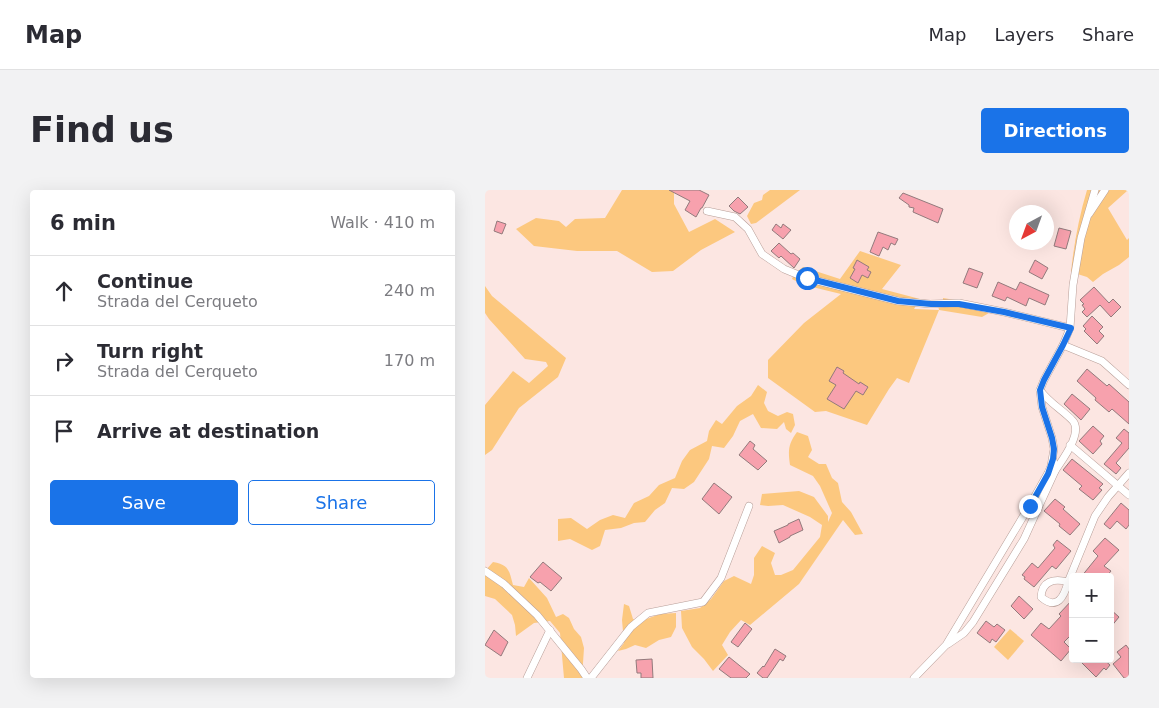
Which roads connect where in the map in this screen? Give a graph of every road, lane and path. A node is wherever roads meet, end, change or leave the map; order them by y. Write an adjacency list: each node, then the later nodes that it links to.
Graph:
1 (1095, 190): 4 (street)
2 (1105, 190): 4 (street)
3 (707, 211): 5 (street)
4 (1086, 218): 5 (street)
5 (1071, 328): 6 (street)
6 (1063, 345): 7 (street); 8 (street)
7 (1129, 385)
8 (1040, 390): 9 (street); 10 (street)
9 (1070, 445): 11 (street); 13 (street)
10 (1053, 459): 11 (street); 19 (street)
11 (1055, 471): 19 (street)
12 (1129, 473): 13 (street)
13 (1118, 486): 14 (street); 17 (street)
14 (1129, 495)
15 (749, 506): 22 (street)
16 (485, 571): 18 (street)
17 (1068, 582)
18 (550, 630): 20 (street); 21 (street)
19 (946, 645): 23 (street)
20 (527, 678)
21 (587, 678)
22 (591, 678)
23 (914, 678)

